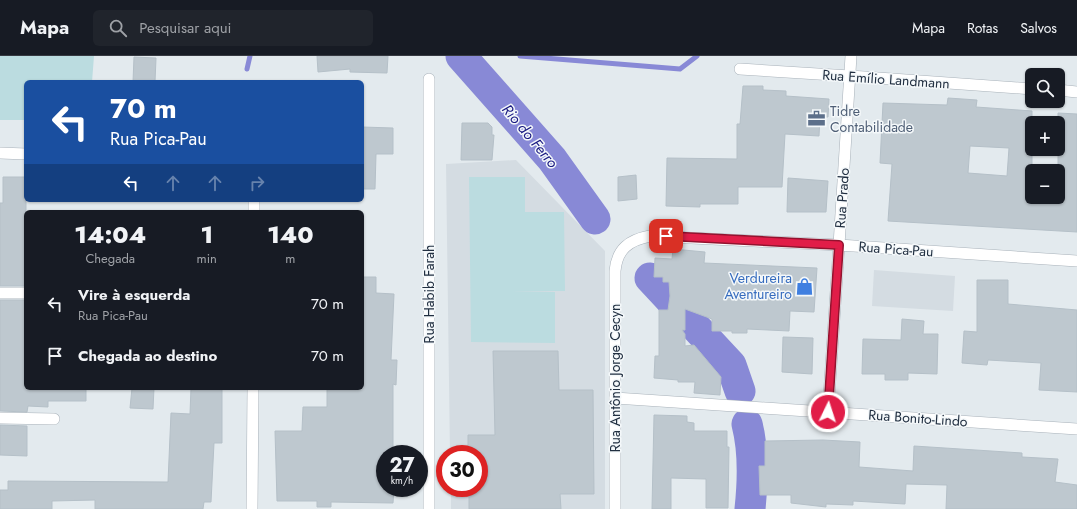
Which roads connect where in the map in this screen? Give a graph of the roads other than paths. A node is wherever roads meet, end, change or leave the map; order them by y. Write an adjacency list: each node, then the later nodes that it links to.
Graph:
1 (851, 56): 3 (street, Rua Prado)
2 (740, 69): 3 (street, Rua Emílio Landmann)
3 (850, 76): 5 (street, Rua Emílio Landmann); 10 (street, Rua Prado)
4 (429, 79): 22 (street, Rua Habib Farah)
5 (1025, 88)
6 (1065, 91): 7 (street)
7 (1077, 92)
8 (0, 154): 9 (street)
9 (24, 154)
10 (839, 245): 11 (street, Rua Pica-Pau); 12 (street, Rua Pica-Pau); 17 (street, Rua Prado)
11 (622, 248): 16 (street, Rua Antônio Jorge Cecyn)
12 (1077, 261)
13 (0, 292): 14 (street)
14 (24, 293)
15 (253, 390): 21 (street)
16 (615, 398): 17 (street, Rua Bonito-Lindo); 23 (street, Rua Antônio Jorge Cecyn)
17 (828, 412): 20 (street, Rua Bonito-Lindo)
18 (0, 418): 19 (street)
19 (54, 419)
20 (1077, 428)
21 (252, 509)
22 (429, 509)
23 (615, 509)

